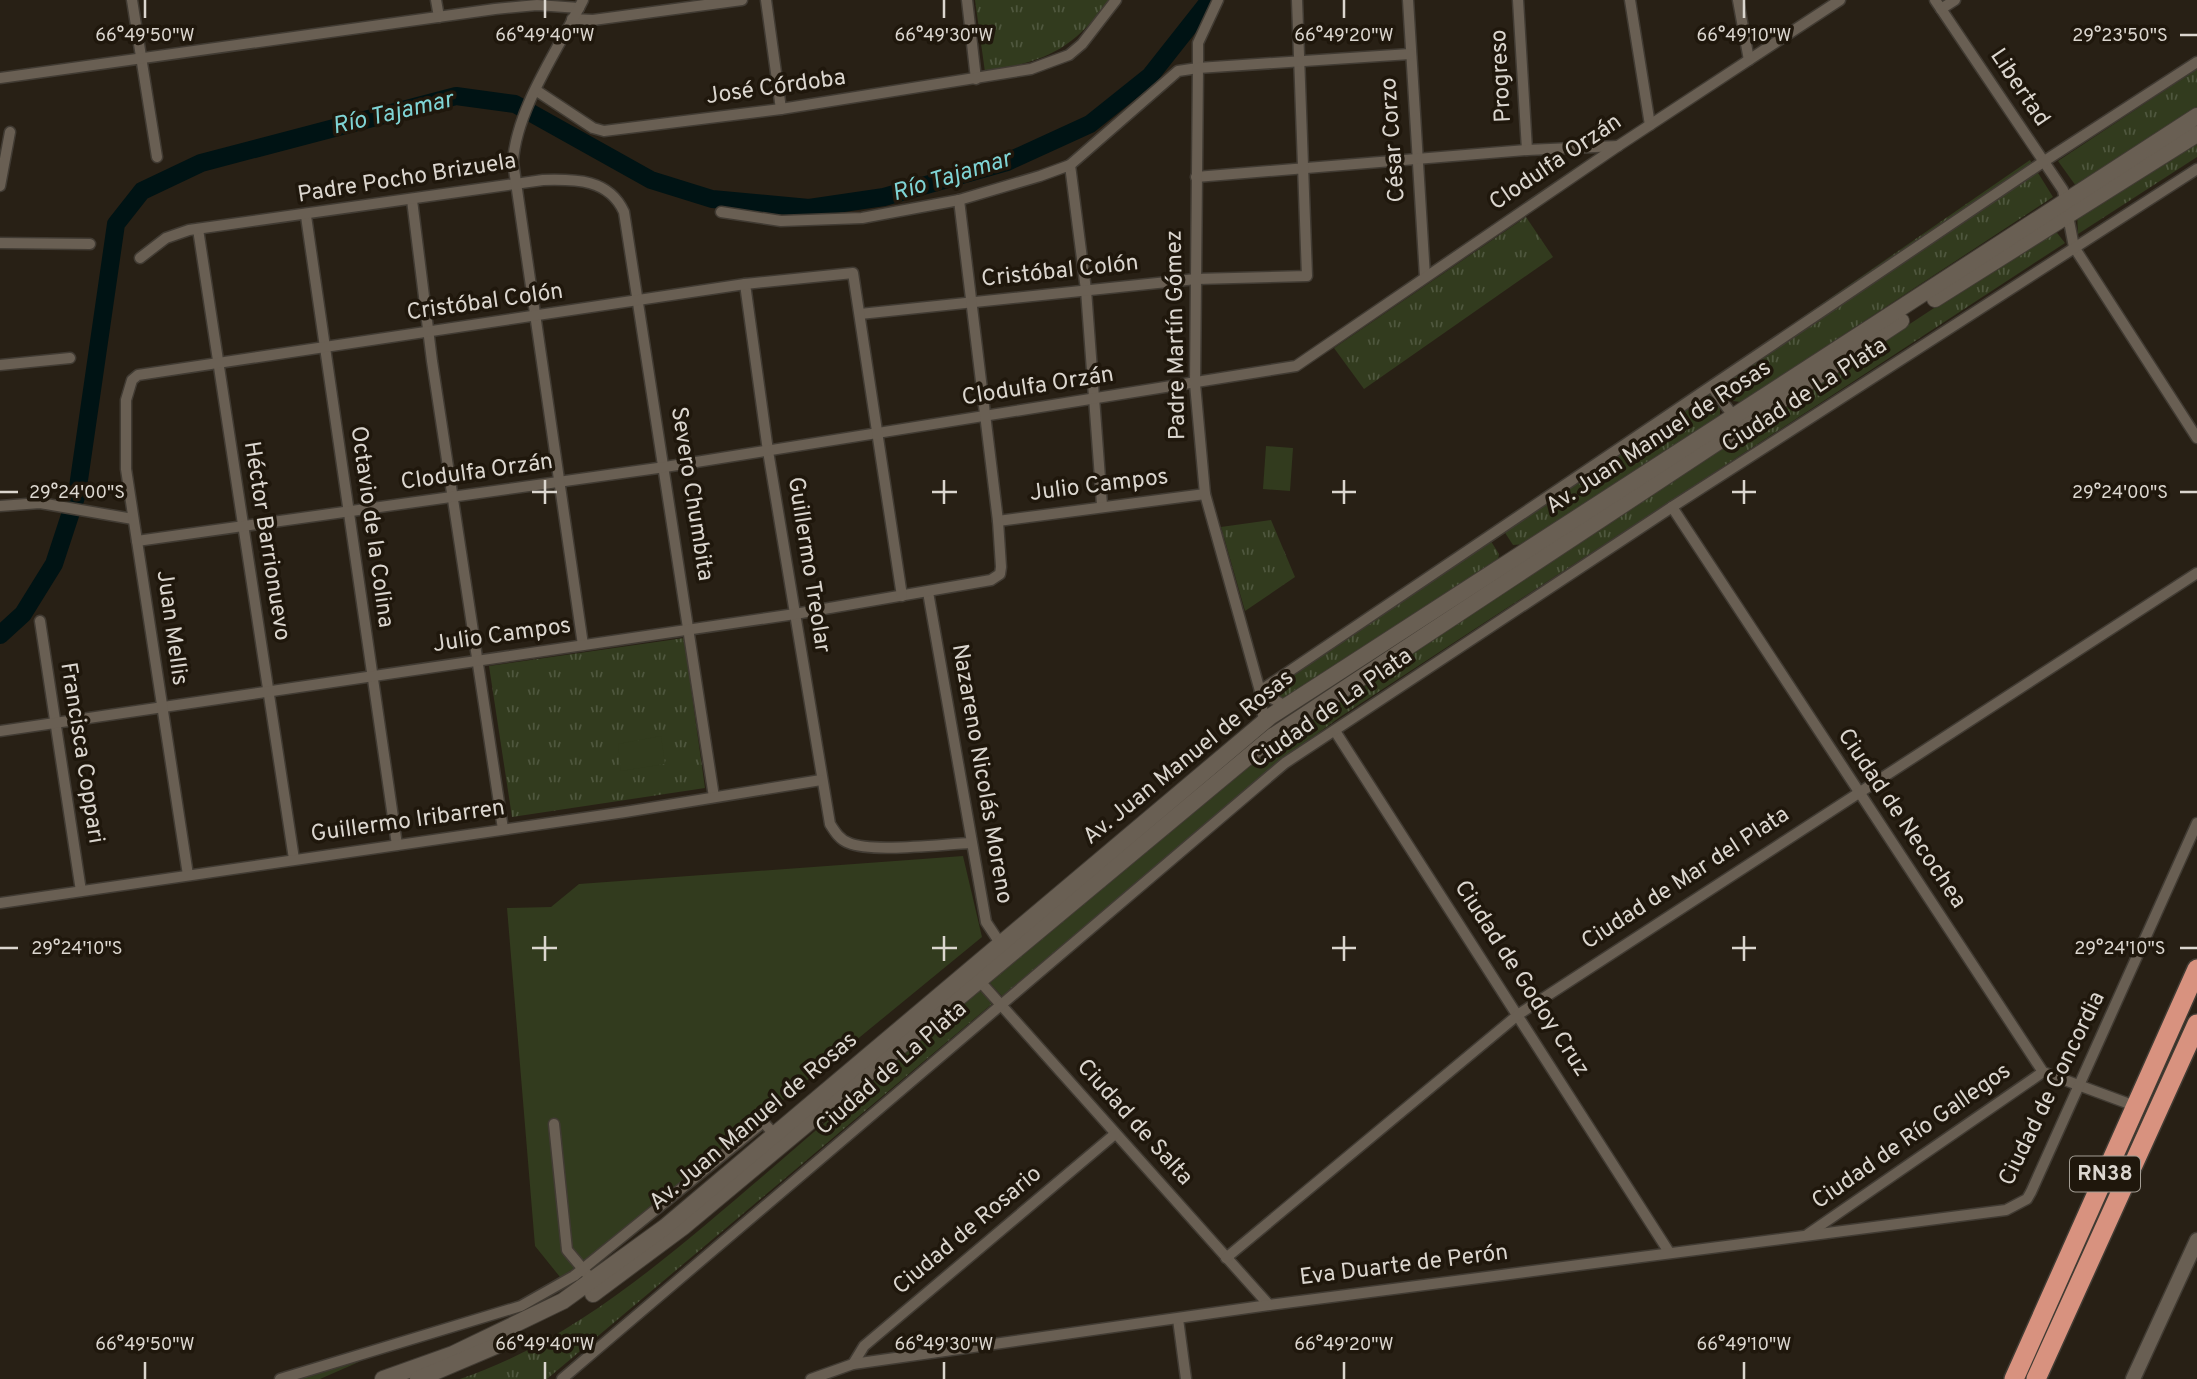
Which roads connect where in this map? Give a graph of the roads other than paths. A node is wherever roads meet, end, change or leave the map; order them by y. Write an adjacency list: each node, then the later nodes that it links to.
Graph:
1 (132, 0): 20 (street)
2 (436, 0): 17 (street)
3 (742, 0): 18 (street)
4 (766, 0): 28 (street)
5 (967, 0): 26 (street)
6 (1115, 0): 26 (street, José Córdoba)
7 (1218, 0): 24 (street)
8 (1297, 0): 23 (street)
9 (1408, 0): 19 (street, César Corzo)
10 (1518, 0): 34 (street, Progreso)
11 (1630, 0): 30 (street)
12 (1738, 0): 21 (street)
13 (1840, 0): 21 (street, Clodulfa Orzán)
14 (1955, 0): 16 (street)
15 (581, 4): 17 (street); 18 (street)
16 (1938, 5): 37 (street, Libertad)
17 (439, 17): 20 (street)
18 (572, 19): 27 (street)
19 (1410, 54): 23 (street); 36 (street, César Corzo)
20 (141, 60): 25 (street); 35 (street)
21 (1749, 60): 30 (street, Clodulfa Orzán)
22 (2197, 62): 37 (street)
23 (1300, 64): 24 (street); 39 (street)
24 (1198, 68): 38 (street); 41 (street, Padre Martín Gómez)
25 (0, 78)
26 (976, 79): 28 (street, José Córdoba)
27 (533, 96): 28 (street, José Córdoba); 42 (street)
28 (781, 109)
29 (2197, 116): 47 (main road, Av. Juan Manuel de Rosas)
30 (1650, 125): 33 (street, Clodulfa Orzán)
31 (10, 132): 43 (street)
32 (2197, 134): 47 (main road, Av. Juan Manuel de Rosas)
33 (1618, 146): 34 (street); 55 (street, Clodulfa Orzán)
34 (1527, 150): 36 (street)
35 (157, 157)
36 (1416, 160): 39 (street); 55 (street, César Corzo)
37 (2043, 162): 47 (street, Libertad); 70 (street)
38 (1070, 165): 45 (street); 58 (street)
39 (1304, 169): 41 (street); 56 (street, Cristóbal Colón)
40 (2197, 169): 53 (street, Ciudad de La Plata)
41 (1196, 177): 56 (street, Padre Martín Gómez)
42 (515, 183): 44 (street, Padre Pocho Brizuela); 46 (street, Padre Pocho Brizuela); 62 (street)
43 (0, 186)
44 (618, 199): 59 (street, Severo Chumbita)
45 (959, 200): 48 (street); 60 (street)
46 (412, 201): 49 (street, Padre Pocho Brizuela); 63 (street)
47 (2067, 207): 53 (street, Libertad); 73 (main road, Av. Juan Manuel de Rosas); 118 (main road, Av. Juan Manuel de Rosas)
48 (721, 212)
49 (306, 216): 50 (street, Padre Pocho Brizuela); 64 (street, Octavio de la Colina)
50 (198, 229): 54 (street, Padre Pocho Brizuela); 66 (street, Héctor Barrionuevo)
51 (0, 243): 52 (street)
52 (90, 244)
53 (2074, 247): 75 (street); 83 (street, Ciudad de La Plata)
54 (141, 258)
55 (1425, 277): 68 (street, Clodulfa Orzán)
56 (1196, 279): 58 (street, Cristóbal Colón); 68 (street, Padre Martín Gómez)
57 (745, 284): 59 (street, Cristóbal Colón); 61 (street, Cristóbal Colón); 76 (street, Guillermo Treolar)
58 (1086, 290): 60 (street, Cristóbal Colón); 71 (street)
59 (639, 301): 62 (street, Cristóbal Colón); 77 (street, Severo Chumbita)
60 (971, 303): 61 (street, Cristóbal Colón); 72 (street)
61 (860, 314): 74 (street)
62 (536, 317): 63 (street, Cristóbal Colón); 78 (street)
63 (428, 332): 64 (street, Cristóbal Colón); 80 (street)
64 (324, 347): 66 (street, Cristóbal Colón); 84 (street, Octavio de la Colina)
65 (70, 358): 67 (street)
66 (218, 363): 69 (street, Cristóbal Colón); 87 (street, Héctor Barrionuevo)
67 (0, 365)
68 (1195, 384): 71 (street, Clodulfa Orzán); 79 (street, Padre Martín Gómez)
69 (128, 387): 85 (street, Juan Mellis)
70 (1712, 387): 73 (street); 99 (street)
71 (1094, 399): 72 (street, Clodulfa Orzán); 82 (street)
72 (983, 417): 74 (street, Clodulfa Orzán); 86 (street)
73 (1734, 417): 100 (main road, Av. Juan Manuel de Rosas)
74 (875, 433): 76 (street, Clodulfa Orzán); 91 (street)
75 (2197, 438)
76 (768, 451): 77 (street, Clodulfa Orzán); 92 (street, Guillermo Treolar)
77 (666, 467): 78 (street, Clodulfa Orzán); 94 (street, Severo Chumbita)
78 (559, 482): 80 (street, Clodulfa Orzán); 95 (street)
79 (1205, 495): 82 (street, Julio Campos); 99 (street, Padre Martín Gómez)
80 (453, 496): 84 (street, Clodulfa Orzán); 96 (street)
81 (0, 506): 85 (street)
82 (1102, 506): 86 (street, Julio Campos)
83 (1672, 507): 105 (street, Ciudad de La Plata); 107 (street, Ciudad de Necochea)
84 (349, 513): 87 (street, Clodulfa Orzán); 97 (street, Octavio de la Colina)
85 (133, 519): 88 (street, Juan Mellis)
86 (998, 521): 90 (street, Julio Campos)
87 (243, 528): 88 (street, Clodulfa Orzán); 98 (street, Héctor Barrionuevo)
88 (137, 541): 101 (street, Juan Mellis)
89 (2197, 573): 107 (street, Ciudad de Mar del Plata)
90 (928, 592): 91 (street, Julio Campos); 111 (street, Nazareno Nicolás Moreno)
91 (902, 596): 92 (street, Julio Campos)
92 (795, 614): 94 (street, Julio Campos); 106 (street, Guillermo Treolar)
93 (40, 621): 102 (street, Francisca Coppari)
94 (690, 629): 95 (street, Julio Campos); 108 (street, Severo Chumbita)
95 (583, 645): 96 (street, Julio Campos)
96 (478, 661): 97 (street, Julio Campos); 110 (street)
97 (372, 676): 98 (street, Julio Campos); 112 (street, Octavio de la Colina)
98 (268, 691): 101 (street, Julio Campos); 113 (street, Héctor Barrionuevo)
99 (1260, 691): 100 (street); 103 (street, Padre Martín Gómez)
100 (1285, 706): 103 (main road, Av. Juan Manuel de Rosas)
101 (161, 707): 102 (street, Julio Campos); 114 (street, Juan Mellis)
102 (55, 723): 104 (street, Julio Campos); 115 (street, Francisca Coppari)
103 (1264, 723): 117 (main road, Av. Juan Manuel de Rosas)
104 (0, 731)
105 (1335, 731): 122 (street, Ciudad de La Plata); 123 (street, Ciudad de Godoy Cruz)
106 (821, 780): 108 (street, Guillermo Iribarren); 111 (street, Guillermo Treolar)
107 (1858, 792): 123 (street, Ciudad de Mar del Plata); 125 (street, Ciudad de Necochea)
108 (714, 797): 110 (street, Guillermo Iribarren)
109 (2197, 824): 126 (street, Ciudad de Concordia)
110 (503, 829): 112 (street, Guillermo Iribarren)
111 (971, 843): 117 (street, Nazareno Nicolás Moreno)
112 (397, 845): 113 (street, Guillermo Iribarren)
113 (294, 859): 114 (street, Guillermo Iribarren)
114 (188, 875): 115 (street, Guillermo Iribarren)
115 (81, 891): 116 (street, Guillermo Iribarren)
116 (0, 903)
117 (998, 943): 118 (street, Nazareno Nicolás Moreno); 119 (main road, Av. Juan Manuel de Rosas)
118 (1011, 956): 121 (main road, Av. Juan Manuel de Rosas)
119 (970, 969): 121 (street, Ciudad de Salta); 135 (main road, Av. Juan Manuel de Rosas)
120 (2197, 969): 127 (highway, RN38)
121 (980, 982): 122 (street, Ciudad de Salta); 141 (main road, Av. Juan Manuel de Rosas)
122 (1000, 1004): 129 (street, Ciudad de Salta); 142 (street, Ciudad de La Plata)
123 (1519, 1014): 133 (street, Ciudad de Godoy Cruz); 134 (street, Ciudad de Mar del Plata)
124 (2197, 1024): 146 (highway, RN38)
125 (2043, 1072): 126 (street); 131 (street, Ciudad de Río Gallegos)
126 (2077, 1084): 127 (street); 130 (street, Ciudad de Concordia)
127 (2135, 1106): 145 (highway, RN38)
128 (554, 1124): 135 (street)
129 (1115, 1134): 134 (street, Ciudad de Salta); 138 (street, Ciudad de Rosario)
130 (2006, 1210): 131 (street, Eva Duarte de Perón)
131 (1806, 1236): 133 (street, Eva Duarte de Perón)
132 (2197, 1240): 147 (street)
133 (1669, 1252): 136 (street, Eva Duarte de Perón)
134 (1226, 1258): 136 (street, Ciudad de Salta)
135 (588, 1275): 139 (street); 140 (main road, Av. Juan Manuel de Rosas)
136 (1269, 1304): 137 (street, Eva Duarte de Perón)
137 (1178, 1320): 138 (street, Eva Duarte de Perón); 144 (street)
138 (853, 1364): 143 (street, Eva Duarte de Perón)
139 (280, 1379)
140 (383, 1379)
141 (418, 1379)
142 (562, 1379)
143 (811, 1379)
144 (1186, 1379)
145 (2014, 1379)
146 (2036, 1379)
147 (2133, 1379)

